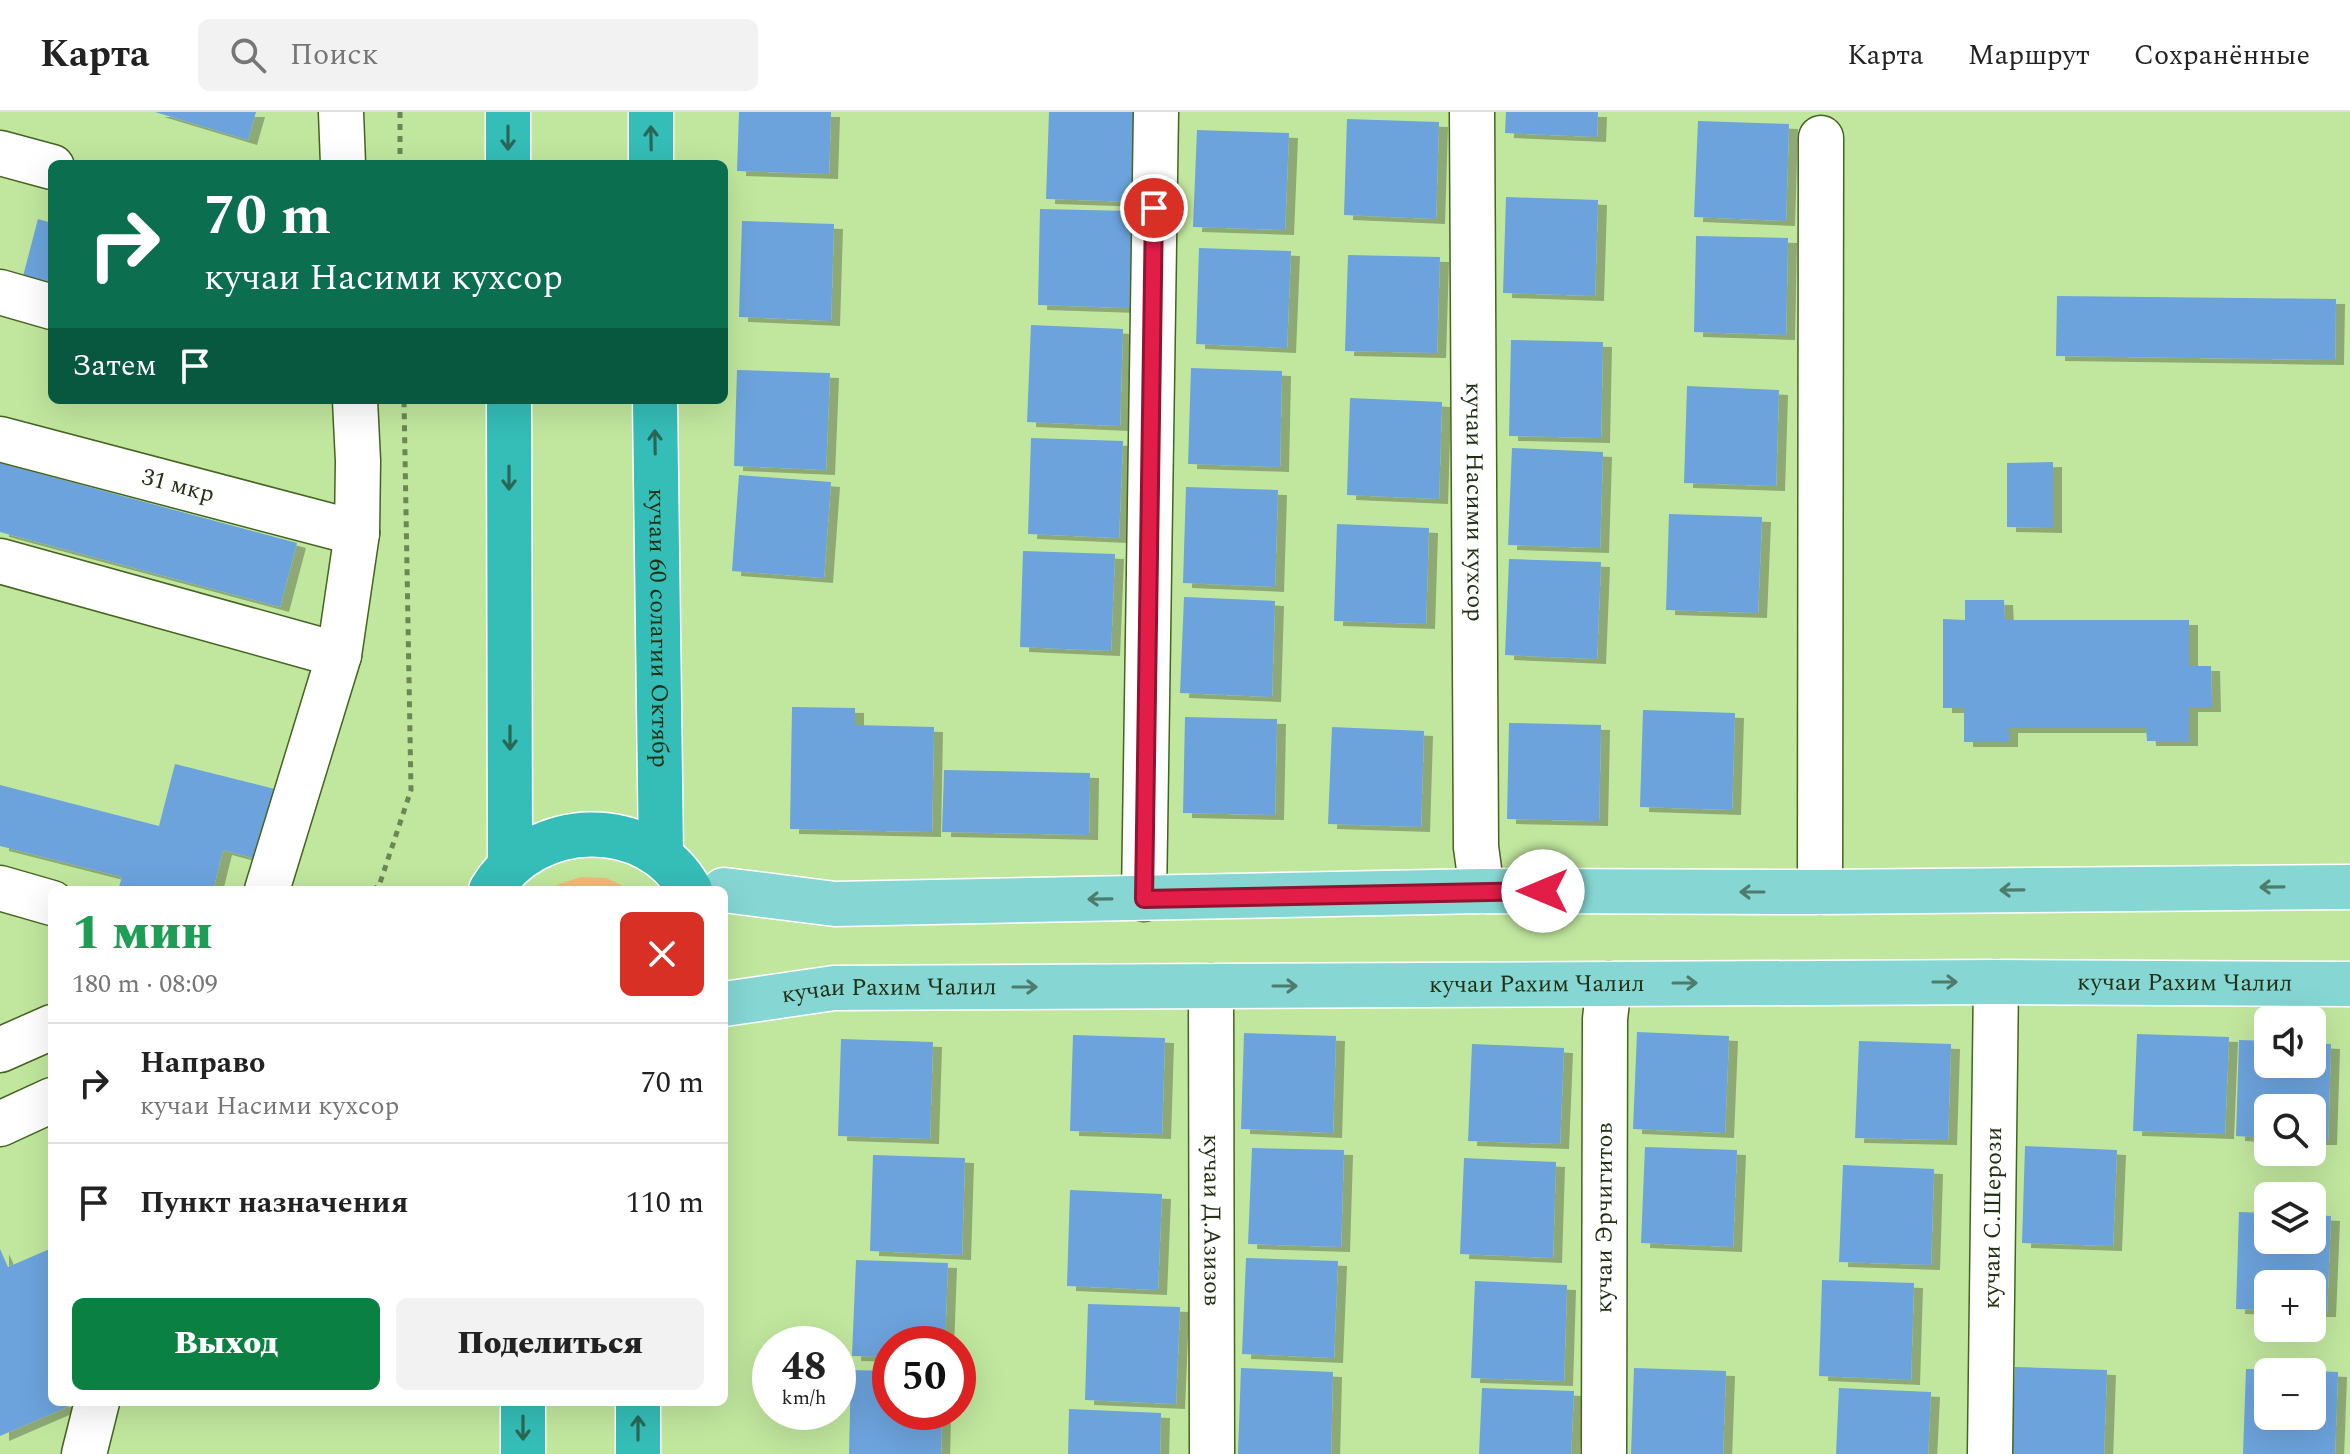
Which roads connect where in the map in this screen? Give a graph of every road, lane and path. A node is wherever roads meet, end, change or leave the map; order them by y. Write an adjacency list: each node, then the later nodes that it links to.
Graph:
1 (341, 112): 9 (street)
2 (400, 112): 10 (path)
3 (508, 112): 11 (highway, one-way to 11)
4 (651, 112): 12 (highway, one-way to 4)
5 (1156, 112): 34 (street)
6 (1472, 112): 32 (street, кучаи Насими кухсор)
7 (1821, 138): 33 (street)
8 (0, 153): 13 (street)
9 (343, 160)
10 (400, 160)
11 (508, 160)
12 (651, 160)
13 (48, 166)
14 (0, 292): 15 (street)
15 (48, 306)
16 (355, 404): 21 (street)
17 (404, 404): 27 (path)
18 (509, 404): 25 (highway, one-way to 25)
19 (655, 404): 24 (highway, кучаи 60 солагии Октябр, one-way to 19)
20 (0, 439): 21 (street, 31 мкр)
21 (357, 533): 23 (street)
22 (0, 561): 23 (street)
23 (339, 655): 26 (street)
24 (697, 882): 25 (highway); 28 (main road, one-way to 24)
25 (495, 883)
26 (268, 886)
27 (379, 886)
28 (722, 886)
29 (728, 887): 34 (main road, one-way to 29)
30 (2350, 887): 33 (main road, one-way to 33)
31 (0, 888): 35 (street)
32 (1482, 891): 33 (main road, one-way to 32); 34 (main road)
33 (1820, 892)
34 (1144, 899)
35 (48, 902)
36 (1996, 982): 37 (main road, кучаи Рахим Чалил, one-way to 36); 38 (main road, кучаи Рахим Чалил); 53 (street, кучаи С.Шерози)
37 (1609, 984): 39 (main road, кучаи Рахим Чалил, one-way to 37); 52 (street, кучаи Эрчигитов)
38 (2350, 984)
39 (1211, 986): 40 (main road, кучаи Рахим Чалил, one-way to 39); 51 (street, кучаи Д.Азизов)
40 (728, 1003)
41 (48, 1029): 42 (street)
42 (0, 1050)
43 (48, 1102): 44 (street)
44 (0, 1124)
45 (96, 1406): 48 (street)
46 (523, 1406): 49 (highway, one-way to 49)
47 (638, 1406): 50 (highway, one-way to 47)
48 (84, 1454)
49 (523, 1454)
50 (638, 1454)
51 (1212, 1454)
52 (1604, 1454)
53 (1990, 1454)

